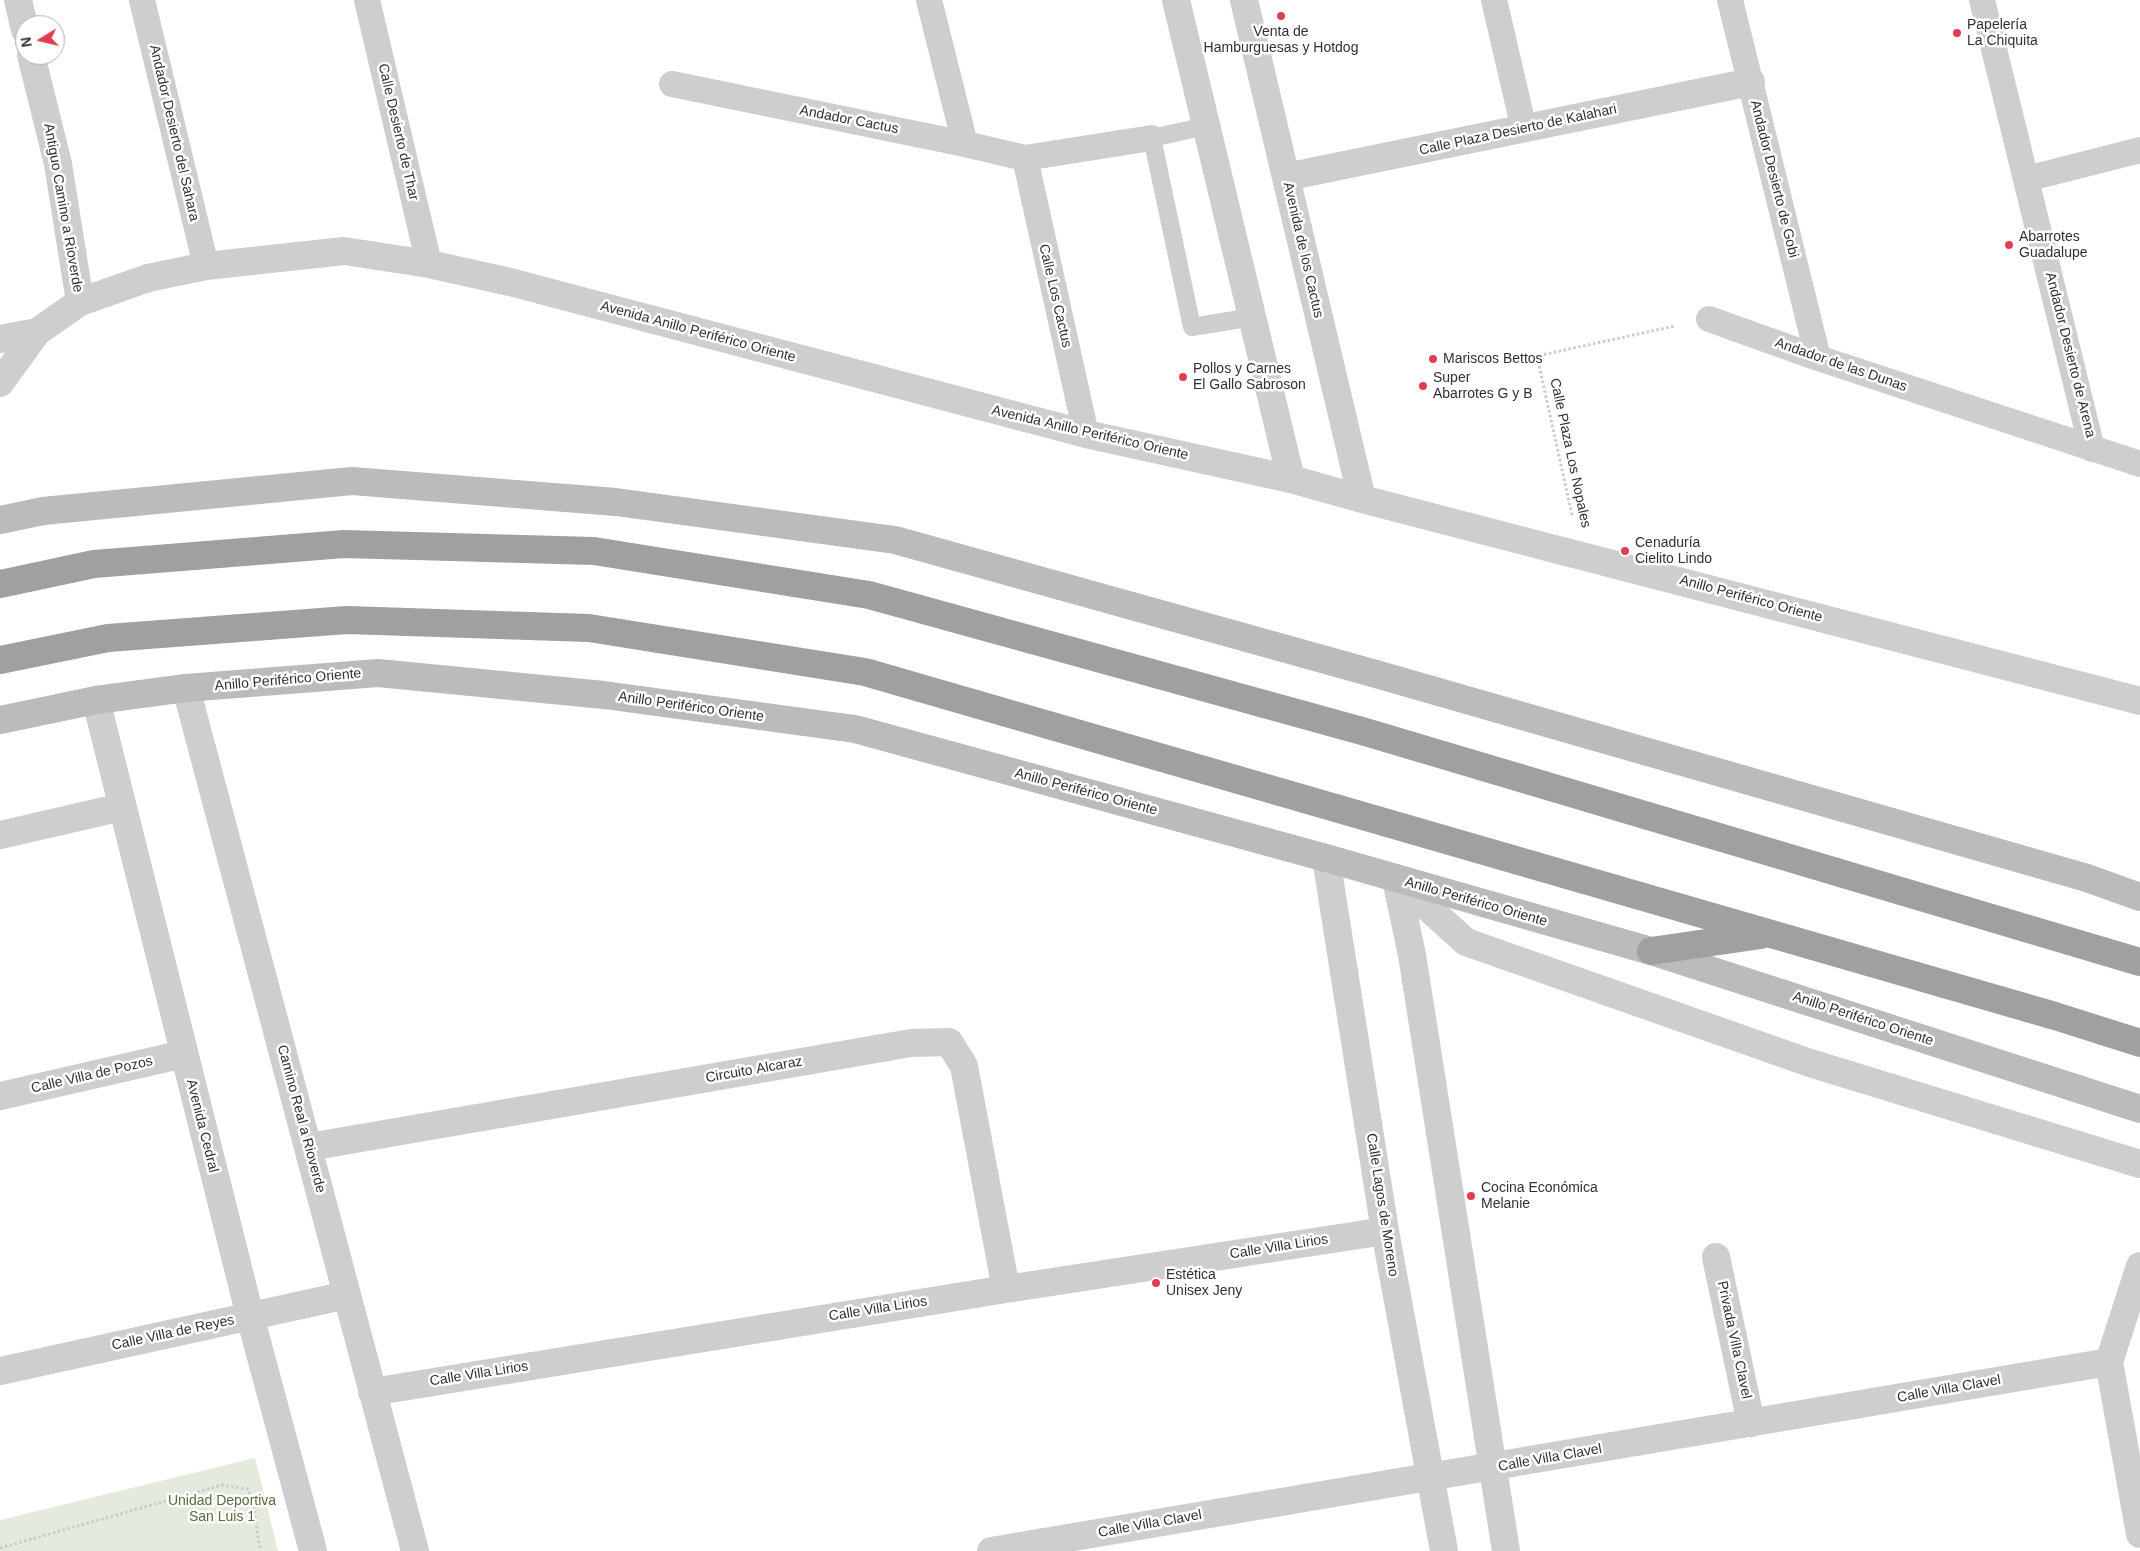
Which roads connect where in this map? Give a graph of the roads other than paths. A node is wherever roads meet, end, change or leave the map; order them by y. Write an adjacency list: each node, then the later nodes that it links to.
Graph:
1 (18, 0): 10 (street)
2 (142, 0): 23 (street, Andador Desierto del Sahara)
3 (367, 0): 22 (street, Calle Desierto de Thar)
4 (929, 0): 17 (street)
5 (1176, 0): 14 (street)
6 (1244, 0): 20 (street, Avenida de los Cactus)
7 (1494, 0): 15 (street)
8 (1730, 0): 12 (street, Andador Desierto de Gobi)
9 (1982, 0): 21 (street, Andador Desierto de Arena)
10 (22, 15)
11 (33, 65): 24 (street, Antiguo Camino a Rioverde)
12 (1751, 82): 15 (street, Calle Plaza Desierto de Kalahari); 29 (street, Andador Desierto de Gobi)
13 (672, 84): 17 (street, Andador Cactus)
14 (1206, 126): 16 (lane); 25 (street)
15 (1524, 129): 20 (street, Calle Plaza Desierto de Kalahari)
16 (1152, 138): 19 (street); 25 (lane)
17 (965, 144): 19 (street, Andador Cactus)
18 (2140, 150): 21 (street)
19 (1024, 158): 31 (street, Calle Los Cactus)
20 (1286, 177): 35 (street, Avenida de los Cactus)
21 (2026, 179): 32 (street, Andador Desierto de Arena)
22 (429, 264): 23 (street, Avenida Anillo Periférico Oriente); 31 (street, Avenida Anillo Periférico Oriente)
23 (206, 266): 24 (street, Avenida Anillo Periférico Oriente)
24 (80, 302): 27 (street, Avenida Anillo Periférico Oriente)
25 (1253, 317): 34 (street)
26 (1709, 319): 29 (street, Andador de las Dunas)
27 (37, 332): 28 (street, Avenida Anillo Periférico Oriente); 30 (street, Avenida Anillo Periférico Oriente)
28 (0, 339)
29 (1818, 358): 32 (street, Andador de las Dunas)
30 (0, 383)
31 (1086, 434): 34 (street, Avenida Anillo Periférico Oriente)
32 (2092, 449): 33 (street, Andador de las Dunas)
33 (2140, 464)
34 (1291, 479): 35 (street, Avenida Anillo Periférico Oriente)
35 (1362, 499): 41 (street, Anillo Periférico Oriente)
36 (0, 520): 47 (main road)
37 (0, 584): 50 (highway)
38 (0, 660): 48 (highway)
39 (186, 688): 40 (main road, Anillo Periférico Oriente); 45 (main road, Anillo Periférico Oriente); 55 (street, Camino Real a Rioverde)
40 (96, 700): 42 (main road, Anillo Periférico Oriente); 43 (street, Avenida Cedral)
41 (2140, 701)
42 (0, 720)
43 (122, 807): 44 (street); 52 (street, Avenida Cedral)
44 (0, 835)
45 (1326, 858): 46 (main road, Anillo Periférico Oriente); 57 (street, Calle Lagos de Moreno)
46 (1396, 879): 49 (main road, Anillo Periférico Oriente); 56 (street); 67 (street)
47 (2140, 897)
48 (1771, 934): 49 (highway); 51 (highway)
49 (1651, 951): 54 (main road, Anillo Periférico Oriente)
50 (2140, 962)
51 (2140, 1043)
52 (184, 1054): 53 (street, Calle Villa de Pozos); 62 (street, Avenida Cedral)
53 (0, 1096)
54 (2140, 1109)
55 (308, 1147): 60 (street, Circuito Alcaraz); 61 (street, Camino Real a Rioverde)
56 (2140, 1164)
57 (1385, 1231): 60 (street, Calle Villa Lirios); 68 (street, Calle Lagos de Moreno)
58 (1716, 1257): 66 (street, Privada Villa Clavel)
59 (2140, 1266): 63 (street)
60 (1006, 1289): 65 (street, Calle Villa Lirios)
61 (347, 1296): 62 (street, Calle Villa de Reyes); 65 (street, Camino Real a Rioverde)
62 (250, 1316): 64 (street, Calle Villa de Reyes); 70 (street, Avenida Cedral)
63 (2109, 1362): 66 (street, Calle Villa Clavel); 69 (street)
64 (0, 1371)
65 (372, 1392): 71 (street, Camino Real a Rioverde)
66 (1751, 1423): 67 (street, Calle Villa Clavel)
67 (1492, 1467): 68 (street, Calle Villa Clavel); 74 (street)
68 (1431, 1477): 72 (street, Calle Villa Clavel); 73 (street, Calle Lagos de Moreno)
69 (2139, 1527)
70 (314, 1551)
71 (415, 1551)
72 (990, 1551)
73 (1444, 1551)
74 (1506, 1551)

